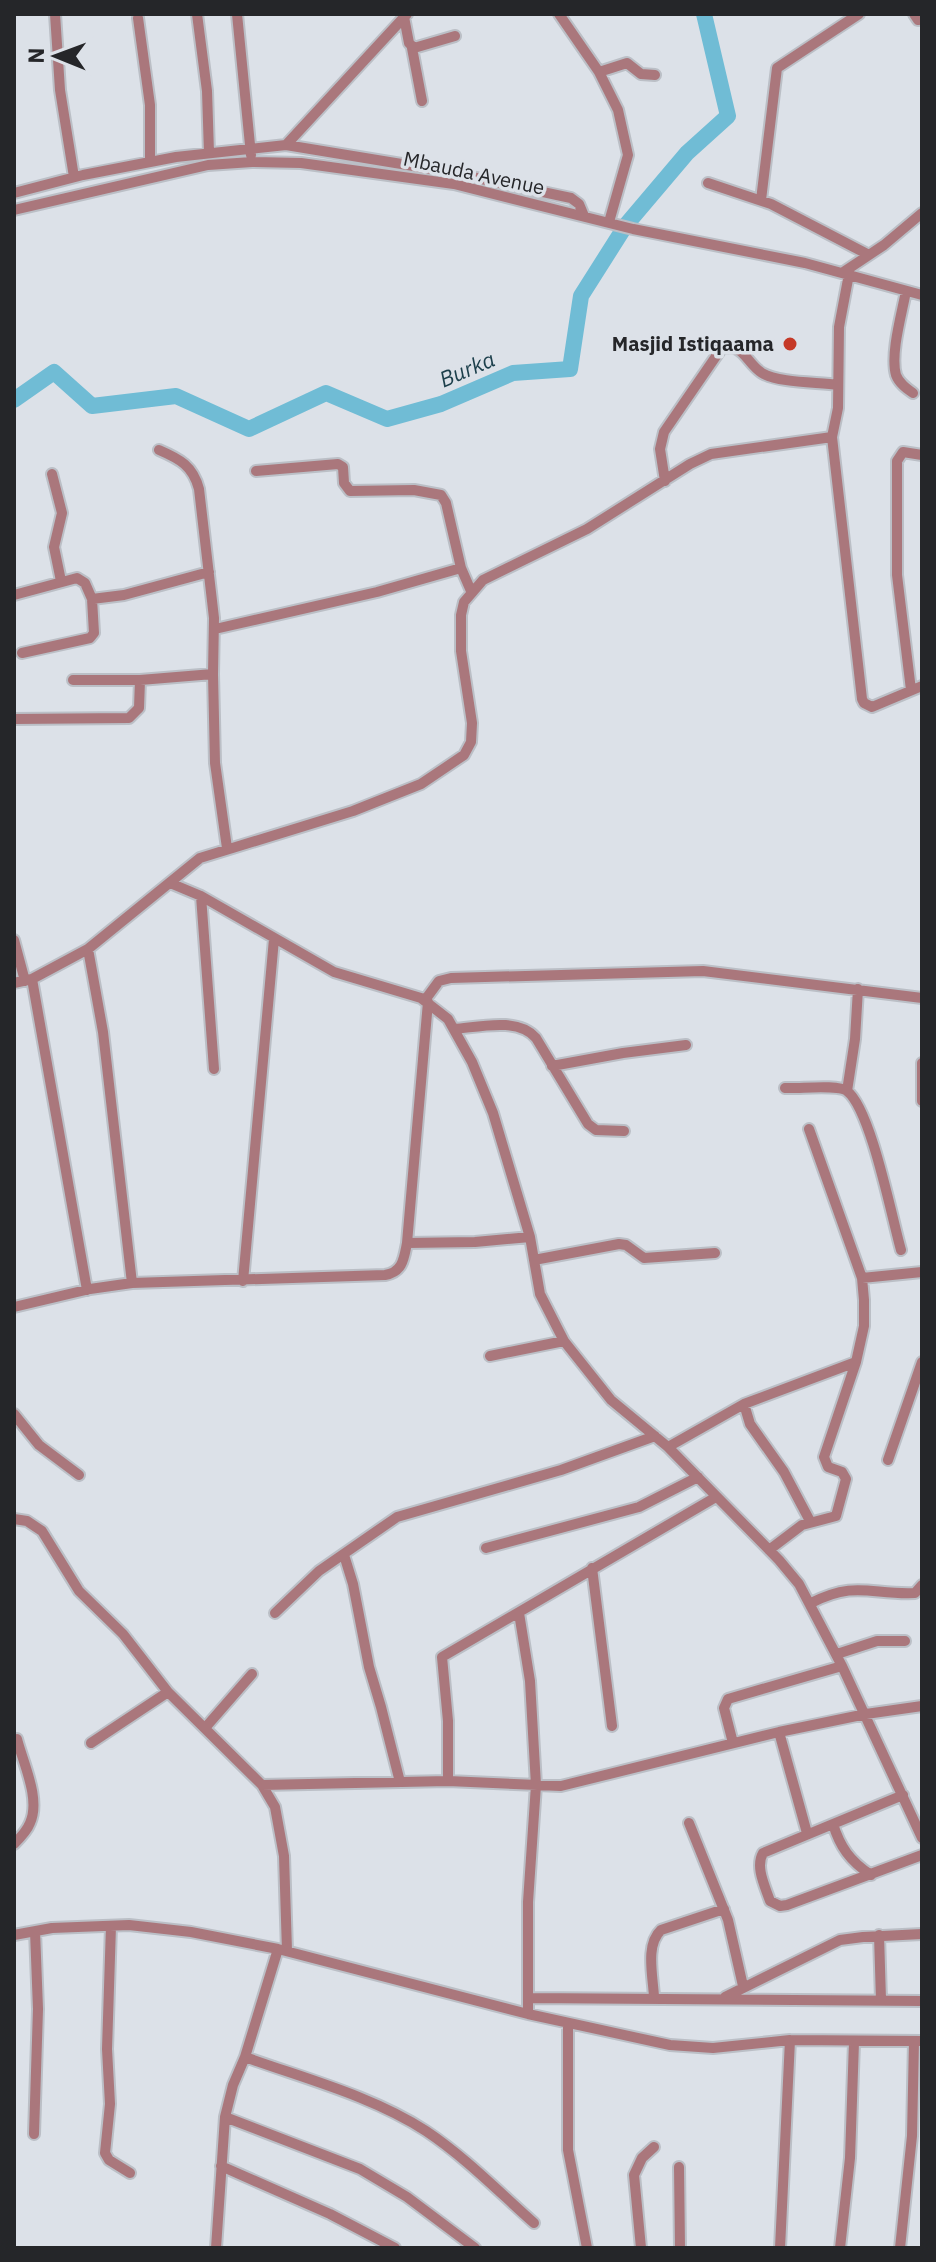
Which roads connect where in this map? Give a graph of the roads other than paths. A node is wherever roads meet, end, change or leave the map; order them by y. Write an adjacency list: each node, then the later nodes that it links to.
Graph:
1 (55, 14): 18 (street)
2 (197, 14): 15 (street)
3 (237, 14): 14 (street)
4 (559, 14): 10 (street)
5 (859, 14): 21 (street)
6 (405, 15): 9 (street); 13 (street)
7 (138, 18): 16 (street)
8 (455, 36): 9 (street)
9 (412, 48): 12 (street)
10 (599, 72): 11 (street); 25 (street)
11 (655, 75)
12 (422, 101)
13 (286, 145): 14 (street); 24 (street)
14 (250, 149): 15 (street); 17 (street)
15 (209, 153): 16 (street)
16 (150, 162): 18 (street)
17 (252, 162): 22 (street, Mbauda Avenue); 24 (street, Mbauda Avenue)
18 (74, 177): 20 (street)
19 (708, 183): 21 (street)
20 (14, 193)
21 (761, 200): 26 (street)
22 (14, 210)
23 (922, 213): 26 (street)
24 (584, 216): 25 (street, Mbauda Avenue)
25 (609, 222): 27 (street, Mbauda Avenue)
26 (869, 255): 27 (street)
27 (846, 274): 28 (street, Mbauda Avenue); 30 (street)
28 (906, 291): 29 (street, Mbauda Avenue); 31 (street)
29 (922, 295)
30 (838, 385): 32 (street); 37 (street)
31 (913, 393)
32 (832, 437): 37 (street); 49 (street)
33 (159, 450): 39 (street)
34 (922, 455): 49 (street)
35 (256, 471): 38 (street)
36 (52, 474): 40 (street)
37 (665, 481): 41 (street)
38 (461, 568): 41 (street); 44 (street)
39 (209, 572): 43 (street); 44 (street)
40 (61, 581): 42 (street); 43 (street)
41 (471, 591): 51 (street)
42 (14, 595)
43 (92, 599): 45 (street)
44 (215, 629): 46 (street)
45 (22, 653)
46 (213, 674): 48 (street); 51 (street)
47 (73, 680): 48 (street)
48 (140, 680): 50 (street)
49 (916, 688)
50 (14, 719)
51 (227, 848): 52 (street)
52 (170, 883): 53 (street); 56 (street)
53 (201, 896): 54 (street); 65 (street)
54 (274, 939): 60 (street); 78 (street)
55 (14, 940): 57 (street)
56 (88, 949): 57 (street); 79 (street)
57 (23, 981): 80 (street)
58 (858, 989): 59 (street); 60 (street); 67 (street)
59 (922, 998)
60 (427, 1001): 61 (street); 72 (street)
61 (455, 1029): 64 (street); 71 (street)
62 (686, 1045): 64 (street)
63 (922, 1063): 68 (street)
64 (552, 1066): 70 (street)
65 (214, 1069)
66 (785, 1088): 67 (street)
67 (847, 1091): 73 (street)
68 (922, 1101)
69 (809, 1129): 77 (street)
70 (624, 1131)
71 (530, 1237): 72 (street); 75 (street)
72 (407, 1243): 78 (street)
73 (901, 1250)
74 (715, 1253): 75 (street)
75 (534, 1260): 82 (street)
76 (922, 1272): 77 (street)
77 (862, 1278): 84 (street)
78 (243, 1281): 79 (street)
79 (132, 1283): 80 (street)
80 (87, 1290): 81 (street)
81 (14, 1307)
82 (564, 1341): 83 (street); 88 (street)
83 (490, 1356)
84 (856, 1362): 86 (street); 95 (street)
85 (922, 1362): 90 (street)
86 (744, 1404): 89 (street); 95 (street)
87 (14, 1414): 91 (street)
88 (655, 1436): 89 (street); 98 (street)
89 (668, 1447): 92 (street)
90 (888, 1460)
91 (79, 1475)
92 (698, 1477): 93 (street); 96 (street)
93 (716, 1497): 97 (street); 99 (street)
94 (14, 1519): 108 (street)
95 (810, 1521): 97 (street)
96 (486, 1548)
97 (769, 1550): 101 (street)
98 (344, 1555): 102 (street); 118 (street)
99 (592, 1568): 103 (street); 111 (street)
100 (922, 1585): 101 (street)
101 (811, 1603): 105 (street)
102 (275, 1613)
103 (519, 1613): 117 (street); 120 (street)
104 (905, 1641): 105 (street)
105 (837, 1654): 106 (street)
106 (842, 1666): 110 (street); 116 (street)
107 (252, 1674): 112 (street)
108 (168, 1692): 112 (street); 115 (street)
109 (922, 1706): 110 (street)
110 (866, 1714): 113 (street); 121 (street)
111 (612, 1726)
112 (205, 1728): 119 (street)
113 (779, 1732): 116 (street); 124 (street)
114 (17, 1739): 126 (street)
115 (91, 1743)
116 (733, 1743): 120 (street)
117 (448, 1781): 118 (street); 120 (street)
118 (400, 1782): 119 (street)
119 (262, 1785): 135 (street)
120 (536, 1785): 138 (street)
121 (903, 1795): 123 (street); 125 (street)
122 (689, 1823): 129 (street)
123 (833, 1824): 124 (street); 128 (street)
124 (807, 1833): 128 (street)
125 (922, 1838)
126 (14, 1844)
127 (922, 1855): 128 (street)
128 (871, 1875)
129 (724, 1909): 136 (street); 137 (street)
130 (111, 1926): 131 (street); 135 (street); 153 (street)
131 (35, 1931): 133 (street); 149 (street)
132 (922, 1934): 134 (street)
133 (14, 1935)
134 (879, 1935): 136 (street); 140 (street)
135 (283, 1950): 142 (street); 147 (street)
136 (743, 1986): 139 (street)
137 (654, 1997): 138 (street); 139 (street)
138 (528, 1998): 142 (street)
139 (723, 1998): 140 (street)
140 (881, 2000): 141 (street)
141 (922, 2001)
142 (528, 2014): 143 (street)
143 (568, 2023): 144 (street); 158 (street)
144 (790, 2040): 146 (street); 161 (street)
145 (918, 2041): 146 (street); 163 (street)
146 (854, 2042): 162 (street)
147 (245, 2057): 148 (street); 154 (street)
148 (225, 2117): 151 (street); 157 (street)
149 (34, 2134)
150 (654, 2147): 159 (street)
151 (221, 2166): 155 (street); 156 (street)
152 (679, 2167): 160 (street)
153 (130, 2173)
154 (534, 2223)
155 (216, 2248)
156 (395, 2248)
157 (475, 2248)
158 (587, 2248)
159 (641, 2248)
160 (680, 2248)
161 (780, 2248)
162 (840, 2248)
163 (900, 2248)

